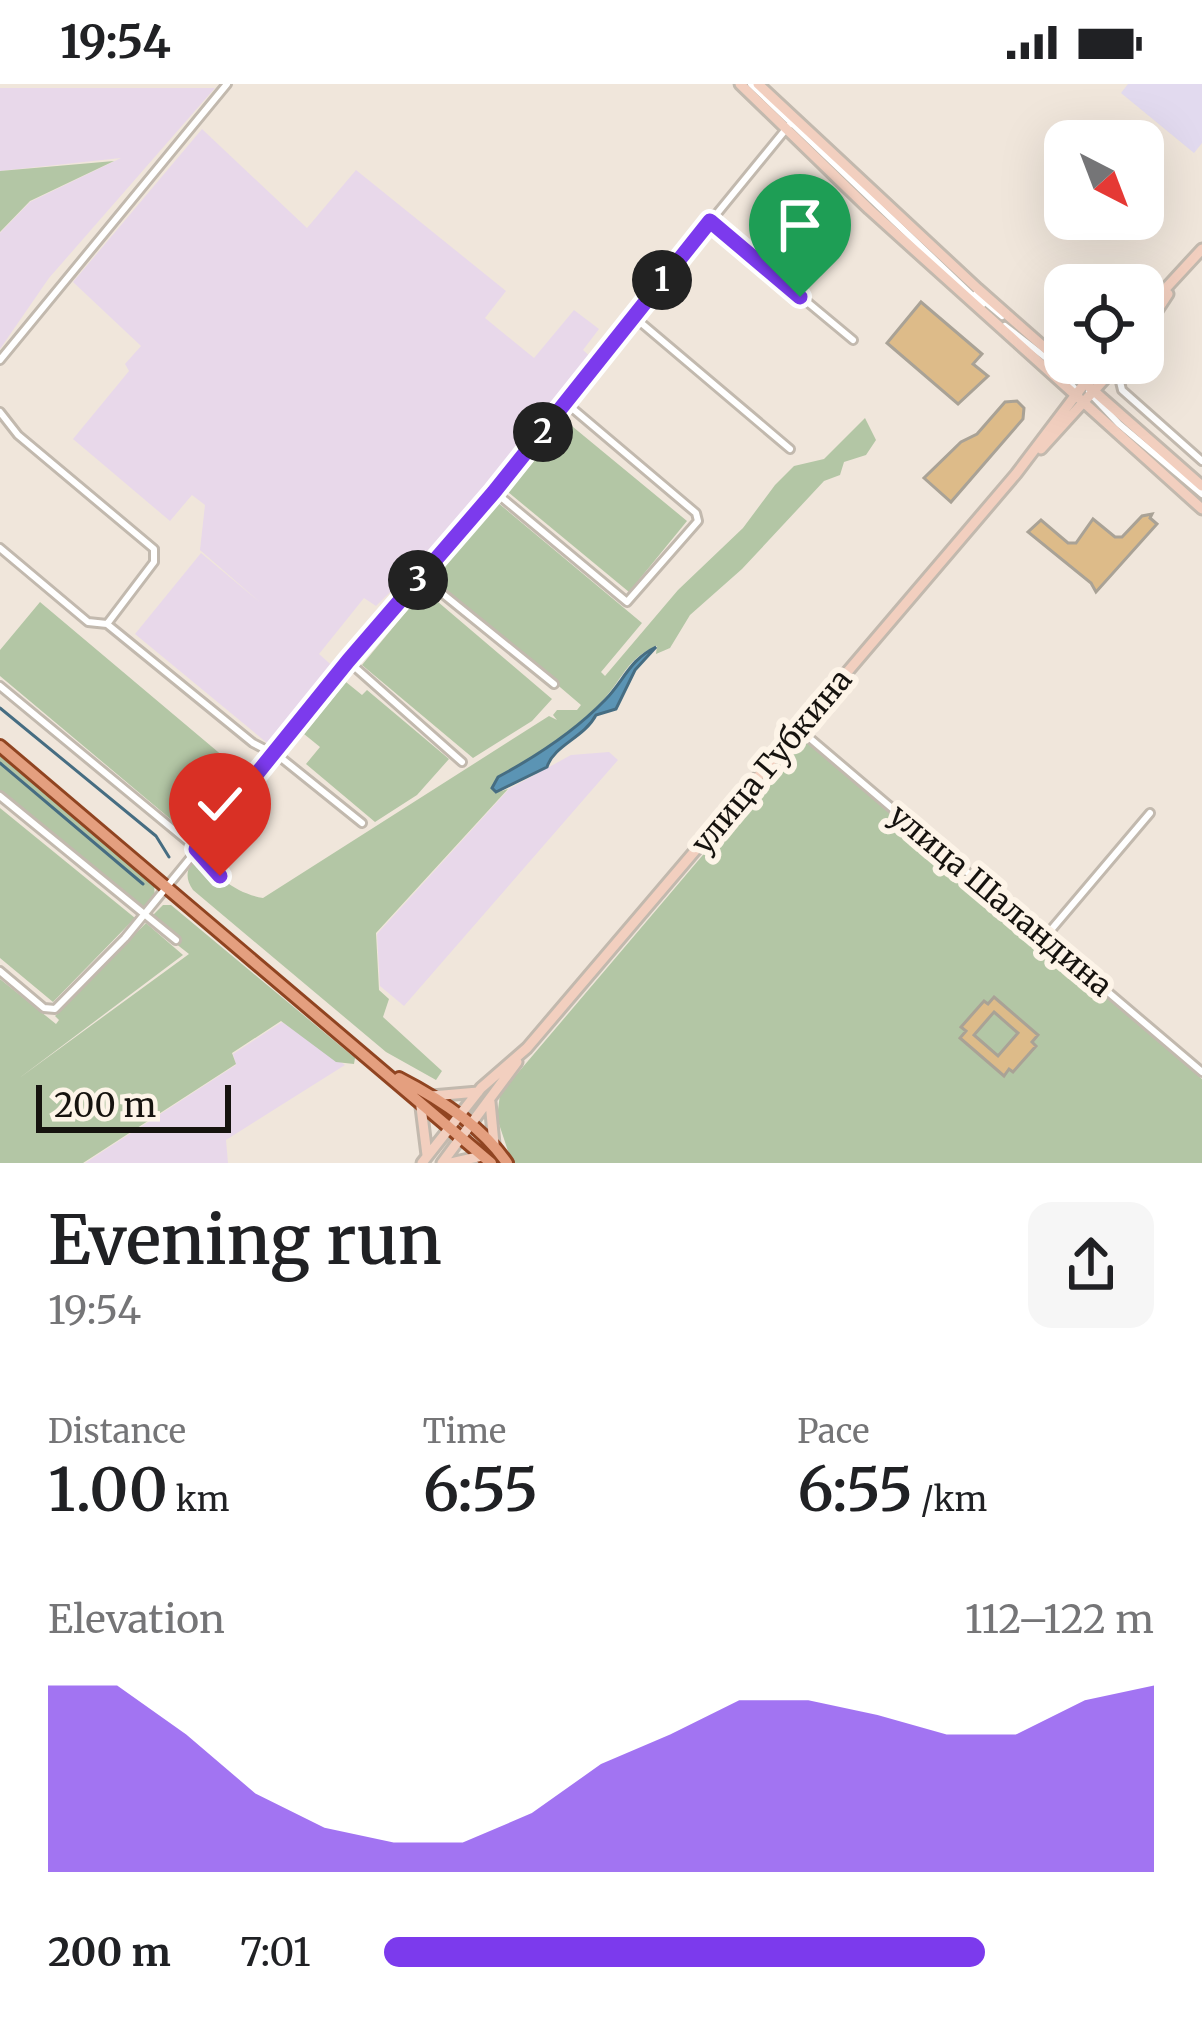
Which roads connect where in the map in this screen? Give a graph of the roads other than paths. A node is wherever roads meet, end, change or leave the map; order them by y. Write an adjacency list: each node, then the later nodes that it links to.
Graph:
1 (227, 84): 13 (street)
2 (740, 84): 4 (main road)
3 (754, 84): 4 (street); 4 (main road)
4 (793, 125): 5 (street); 12 (main road); 14 (main road); 22 (street)
5 (710, 221): 10 (street); 11 (street)
6 (1202, 249): 7 (main road)
7 (1180, 274): 8 (main road); 9 (main road)
8 (1164, 291)
9 (1164, 299)
10 (633, 316): 23 (street); 29 (street)
11 (853, 340)
12 (1044, 346)
13 (0, 360)
14 (1044, 367)
15 (1055, 384): 26 (main road)
16 (1072, 384): 22 (main road)
17 (1080, 384): 22 (main road)
18 (1089, 384): 22 (main road, улица Губкина)
19 (1096, 384): 22 (main road, улица Губкина)
20 (1110, 384): 24 (main road)
21 (1121, 384): 30 (street)
22 (1085, 392): 24 (main road); 26 (main road, улица Губкина); 28 (main road); 31 (main road, улица Губкина); 32 (street)
23 (566, 403): 33 (street); 33 (street)
24 (1118, 408): 34 (main road)
25 (0, 412): 27 (street)
26 (1061, 412): 31 (main road, улица Губкина)
27 (4, 423): 38 (street)
28 (1114, 431): 32 (street); 35 (main road)
29 (790, 449)
30 (1202, 461)
31 (1016, 474): 42 (main road, улица Губкина)
32 (1183, 481): 34 (street)
33 (494, 492): 37 (street)
34 (1202, 492)
35 (1202, 509)
36 (0, 548): 38 (street)
37 (421, 577): 39 (street); 40 (street)
38 (107, 624): 44 (street)
39 (348, 661): 44 (street); 45 (street)
40 (554, 684)
41 (0, 686): 49 (street)
42 (800, 729): 53 (street, улица Шаландина); 56 (main road, улица Губкина)
43 (0, 746): 51 (main road)
44 (275, 754): 48 (street); 49 (street)
45 (462, 762)
46 (0, 796): 52 (street)
47 (1150, 814): 53 (street)
48 (362, 823)
49 (196, 849): 50 (street); 51 (street)
50 (220, 876)
51 (169, 886): 52 (street); 58 (main road)
52 (146, 914): 54 (street); 55 (street)
53 (1045, 937): 57 (street, улица Шаландина)
54 (176, 940)
55 (0, 971)
56 (526, 1048): 59 (main road, улица Губкина); 61 (main road, улица Губкина)
57 (1202, 1072)
58 (409, 1087): 60 (main road); 62 (main road)
59 (476, 1094): 60 (main road); 61 (main road); 63 (main road, улица Губкина)
60 (434, 1098): 62 (main road); 63 (main road)
61 (487, 1104): 63 (main road, улица Губкина); 64 (main road)
62 (424, 1109): 63 (main road); 65 (main road)
63 (459, 1127): 64 (main road); 65 (main road, улица Губкина); 66 (main road); 67 (main road, улица Губкина)
64 (491, 1142): 66 (main road); 68 (main road)
65 (426, 1157): 67 (main road)
66 (484, 1158): 67 (main road)
67 (446, 1162)
68 (507, 1163)

